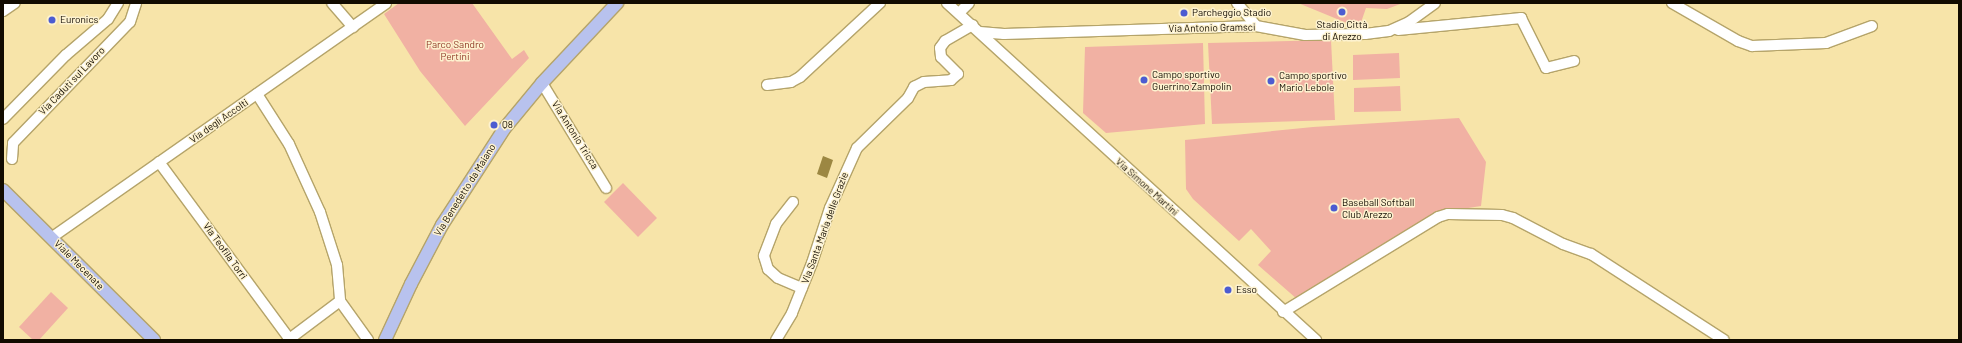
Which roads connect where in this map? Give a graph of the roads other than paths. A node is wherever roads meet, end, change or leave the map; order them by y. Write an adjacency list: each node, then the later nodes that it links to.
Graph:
1 (15, 3): 13 (street)
2 (118, 3): 24 (street, Via Caduti sul Lavoro)
3 (136, 3): 25 (street, Via Caduti sul Lavoro)
4 (332, 3): 17 (street)
5 (386, 3): 17 (street, Via degli Accolti)
6 (617, 3): 21 (main road, Via Benedetto da Maiano)
7 (880, 3): 22 (street)
8 (947, 3): 14 (street, Via Simone Martini)
9 (968, 3): 14 (street)
10 (1237, 3): 15 (street)
11 (1435, 3): 19 (street, Via Antonio Gramsci)
12 (1672, 3): 16 (street)
13 (3, 11)
14 (959, 13): 18 (street, Via Simone Martini)
15 (1256, 26): 18 (street, Via Antonio Gramsci); 19 (street, Via Antonio Gramsci)
16 (1872, 26)
17 (353, 27): 23 (street, Via degli Accolti)
18 (976, 29): 31 (street, Via Santa Maria delle Grazie); 33 (street, Via Simone Martini)
19 (1389, 31): 20 (street)
20 (1574, 61)
21 (542, 83): 27 (street, Via Antonio Tricca); 37 (main road, Via Benedetto da Maiano)
22 (767, 85)
23 (257, 94): 26 (street, Via degli Accolti); 32 (street)
24 (3, 119)
25 (12, 159)
26 (159, 162): 30 (street, Via degli Accolti); 35 (street, Via Teofila Torri)
27 (606, 188)
28 (3, 190): 30 (main road, Viale Mecenate)
29 (793, 202): 31 (street)
30 (51, 238): 34 (main road, Viale Mecenate)
31 (802, 288): 38 (street, Via Santa Maria delle Grazie)
32 (340, 301): 35 (street); 36 (street)
33 (1283, 312): 39 (street, Via Simone Martini); 40 (street)
34 (154, 340)
35 (289, 340)
36 (368, 340)
37 (385, 340)
38 (776, 340)
39 (1316, 340)
40 (1724, 340)

